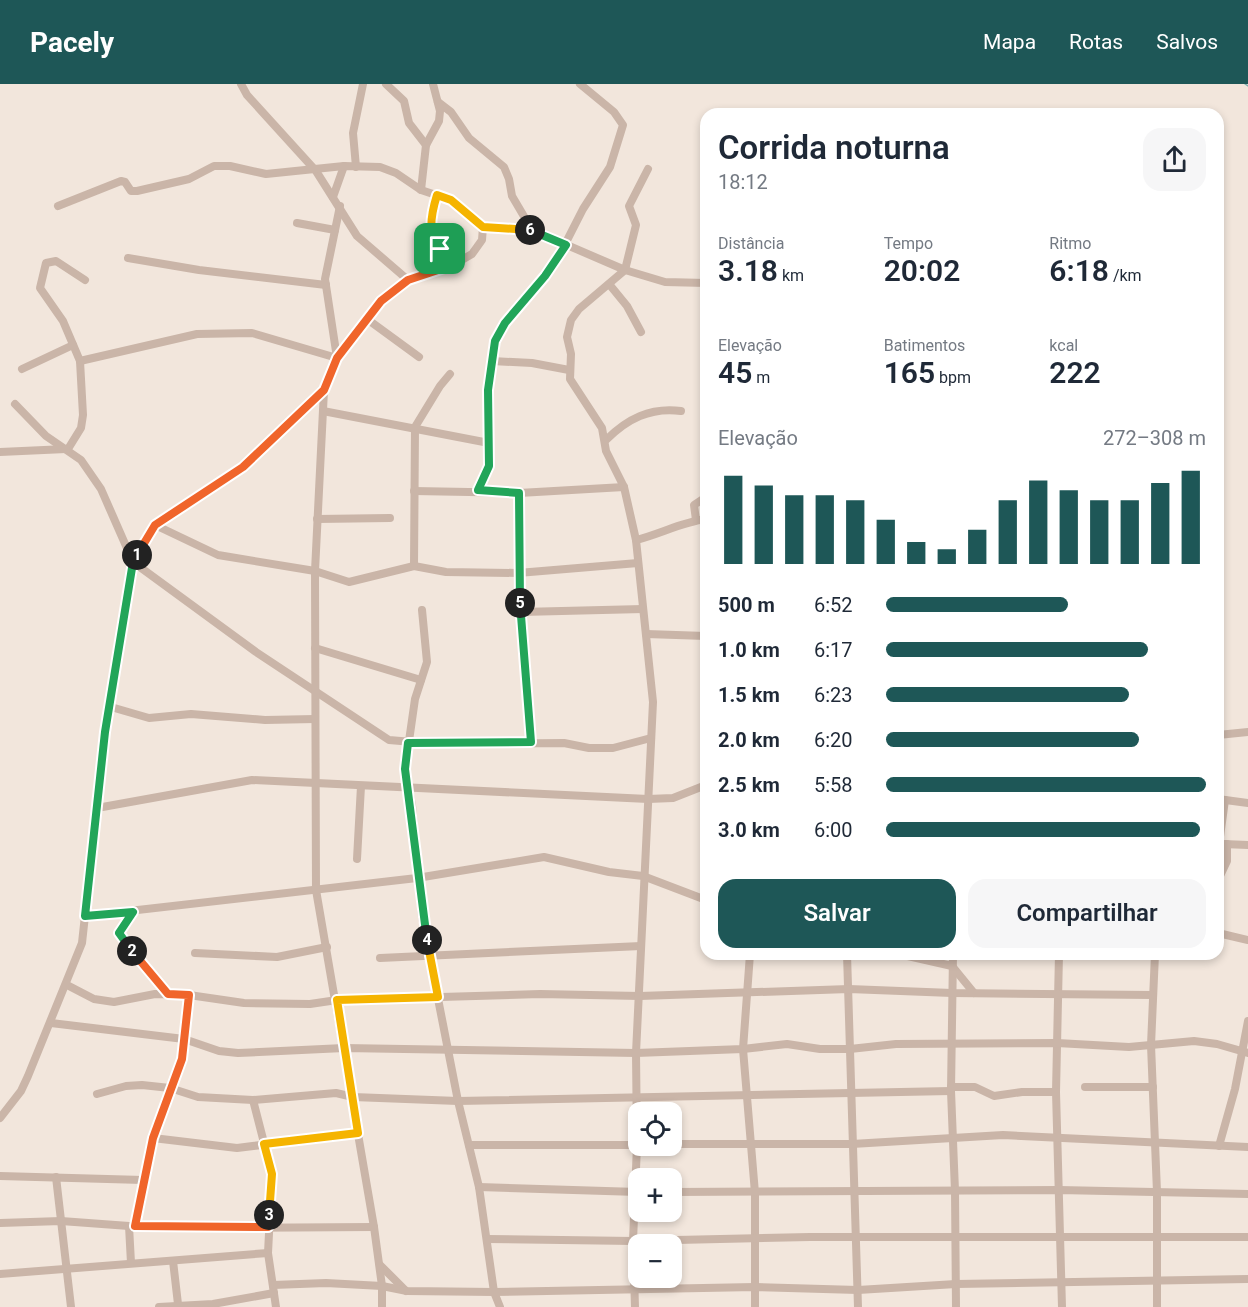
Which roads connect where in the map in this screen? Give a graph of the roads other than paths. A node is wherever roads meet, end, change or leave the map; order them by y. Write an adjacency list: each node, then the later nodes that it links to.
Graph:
1 (241, 84): 11 (street)
2 (363, 84): 9 (street)
3 (386, 84): 7 (street)
4 (434, 84): 6 (street)
5 (580, 84): 21 (street)
6 (438, 102): 7 (street); 20 (street)
7 (426, 145): 12 (street)
8 (344, 166): 9 (street); 11 (street); 14 (street)
9 (356, 167): 12 (street)
10 (648, 169): 24 (street)
11 (316, 171): 14 (street); 15 (street)
12 (421, 190): 13 (street)
13 (437, 195): 18 (street); 23 (street)
14 (333, 197): 16 (street)
15 (58, 206)
16 (340, 206): 19 (street); 26 (street)
17 (297, 223): 19 (street)
18 (483, 227): 20 (street); 23 (street)
19 (335, 230): 29 (street)
20 (532, 230): 21 (street)
21 (566, 245): 24 (street); 36 (street)
22 (128, 258): 29 (street)
23 (453, 265): 26 (street)
24 (625, 270): 27 (street); 28 (street)
25 (85, 280): 32 (street)
26 (408, 280): 30 (street)
27 (700, 283)
28 (609, 284): 31 (street); 38 (street)
29 (326, 285): 34 (street)
30 (367, 319): 33 (street); 34 (street)
31 (641, 333)
32 (73, 345): 35 (street); 37 (street)
33 (419, 357)
34 (337, 358): 35 (street); 40 (street)
35 (80, 361): 47 (street)
36 (492, 361): 38 (street); 46 (street)
37 (22, 369)
38 (569, 370): 45 (street)
39 (450, 374): 44 (street)
40 (324, 390): 42 (street); 58 (street)
41 (15, 404): 47 (street)
42 (323, 411): 44 (street); 55 (street)
43 (681, 411): 45 (street)
44 (415, 427): 46 (street); 51 (street)
45 (606, 440): 49 (street)
46 (489, 444): 50 (street)
47 (68, 449): 48 (street); 60 (street)
48 (0, 452)
49 (624, 487): 52 (street); 59 (street)
50 (478, 490): 51 (street); 52 (street)
51 (414, 491): 62 (street)
52 (519, 493): 64 (street)
53 (700, 501): 56 (street)
54 (390, 518): 55 (street)
55 (318, 519): 63 (street)
56 (696, 520): 57 (street); 59 (street)
57 (700, 520)
58 (155, 525): 60 (street); 63 (street)
59 (636, 540): 61 (street)
60 (133, 562): 72 (street); 73 (street)
61 (638, 563): 64 (street); 65 (street)
62 (414, 566): 63 (street); 64 (street)
63 (315, 571): 70 (street)
64 (518, 573): 67 (street)
65 (643, 609): 67 (street); 68 (street)
66 (422, 610): 71 (street)
67 (521, 612): 78 (street)
68 (646, 633): 69 (street); 77 (street)
69 (700, 636)
70 (315, 648): 71 (street); 72 (street)
71 (421, 680): 79 (street)
72 (315, 692): 74 (street); 79 (street)
73 (111, 707): 74 (street); 87 (street)
74 (315, 719): 80 (street)
75 (1248, 732): 76 (street)
76 (1224, 734)
77 (651, 738): 78 (street); 84 (street)
78 (531, 742): 79 (street)
79 (408, 743): 82 (street)
80 (316, 782): 81 (street); 87 (street); 95 (street)
81 (361, 786): 82 (street); 91 (street)
82 (408, 787): 84 (street); 94 (street)
83 (700, 787): 84 (street)
84 (648, 799): 93 (street)
85 (1224, 800): 86 (street)
86 (1248, 803)
87 (97, 808): 98 (street)
88 (1224, 844): 89 (street)
89 (1248, 845)
90 (1224, 852): 92 (street)
91 (357, 859)
92 (1224, 867)
93 (643, 876): 94 (street); 96 (street); 101 (street)
94 (417, 878): 95 (street); 104 (street)
95 (316, 890): 97 (street); 102 (street)
96 (700, 898)
97 (133, 912): 98 (street); 118 (street)
98 (85, 916): 113 (street)
99 (1224, 934): 100 (street)
100 (1248, 940)
101 (641, 946): 104 (street); 122 (street)
102 (327, 947): 103 (street); 124 (street)
103 (195, 953)
104 (429, 954): 105 (street); 123 (street)
105 (380, 958)
106 (750, 960): 115 (street)
107 (847, 960): 114 (street)
108 (926, 960): 112 (street)
109 (952, 960): 112 (street)
110 (1059, 960): 119 (street)
111 (1155, 960): 120 (street)
112 (952, 966): 116 (street); 117 (street)
113 (67, 985): 118 (street); 126 (street)
114 (849, 989): 115 (street); 116 (street); 133 (street)
115 (747, 992): 122 (street); 132 (street)
116 (952, 993): 117 (street); 129 (street)
117 (974, 993): 119 (street)
118 (168, 994): 121 (street)
119 (1057, 994): 120 (street); 128 (street)
120 (1153, 994): 130 (street)
121 (189, 995): 124 (street); 127 (street)
122 (640, 996): 123 (street); 136 (street)
123 (438, 997): 124 (street); 134 (street)
124 (337, 1000): 131 (street)
125 (1248, 1021): 135 (street)
126 (51, 1023): 127 (street); 150 (street)
127 (184, 1039): 131 (street); 139 (street)
128 (1058, 1043): 129 (street); 130 (street); 142 (street)
129 (951, 1044): 133 (street); 140 (street)
130 (1151, 1045): 135 (street); 138 (street)
131 (344, 1048): 134 (street); 145 (street)
132 (743, 1049): 133 (street); 136 (street); 144 (street)
133 (850, 1049): 141 (street)
134 (448, 1051): 136 (street); 148 (street)
135 (1245, 1052): 162 (street)
136 (636, 1053): 146 (street)
137 (1085, 1087): 138 (street)
138 (1153, 1087): 160 (street)
139 (170, 1088): 143 (street); 147 (street); 153 (street)
140 (951, 1089): 141 (street); 142 (street); 154 (street)
141 (850, 1092): 144 (street); 159 (street)
142 (1056, 1092): 152 (street)
143 (98, 1094)
144 (746, 1094): 146 (street); 155 (street)
145 (353, 1097): 147 (street); 148 (street); 151 (street)
146 (637, 1099): 148 (street); 149 (street)
147 (253, 1100): 156 (street)
148 (458, 1101): 157 (street)
149 (637, 1102)
150 (0, 1118)
151 (358, 1133): 156 (street); 180 (street)
152 (1058, 1137): 154 (street); 160 (street); 168 (street)
153 (153, 1138): 156 (street); 166 (street)
154 (953, 1139): 159 (street); 169 (street)
155 (751, 1142): 158 (street); 159 (street); 173 (street)
156 (264, 1144): 179 (street)
157 (469, 1144): 161 (street); 167 (street)
158 (682, 1144)
159 (852, 1144): 174 (street)
160 (1155, 1144): 162 (street); 172 (street)
161 (628, 1145)
162 (1219, 1146): 163 (street)
163 (1248, 1147)
164 (0, 1176): 165 (street)
165 (56, 1176): 166 (street); 176 (street)
166 (143, 1180): 178 (street)
167 (479, 1187): 170 (street); 186 (street)
168 (1059, 1190): 169 (street); 172 (street); 185 (street)
169 (956, 1191): 174 (street); 184 (street)
170 (628, 1192)
171 (682, 1192): 173 (street)
172 (1157, 1192): 175 (street); 181 (street)
173 (755, 1193): 174 (street); 187 (street)
174 (854, 1193): 182 (street)
175 (1248, 1194)
176 (61, 1221): 177 (street); 178 (street); 194 (street)
177 (0, 1223)
178 (132, 1226): 179 (street); 192 (street)
179 (268, 1227): 180 (street); 190 (street)
180 (374, 1227): 193 (street)
181 (1158, 1236): 183 (street); 185 (street); 197 (street)
182 (858, 1237): 184 (street); 187 (street); 204 (street)
183 (1248, 1237)
184 (956, 1238): 185 (street); 198 (street)
185 (1060, 1238): 199 (street)
186 (487, 1239): 188 (street); 207 (street)
187 (755, 1240): 189 (street); 201 (street)
188 (628, 1241)
189 (682, 1241)
190 (268, 1253): 191 (street); 203 (street)
191 (173, 1261): 192 (street); 208 (street)
192 (131, 1263): 194 (street)
193 (380, 1265): 200 (street); 205 (street)
194 (67, 1268): 195 (street); 209 (street)
195 (0, 1274)
196 (1248, 1279): 197 (street)
197 (1156, 1282): 199 (street); 219 (street)
198 (956, 1284): 199 (street); 204 (street); 217 (street)
199 (1061, 1284): 218 (street)
200 (382, 1286): 203 (street); 205 (street); 212 (street)
201 (755, 1287): 204 (street); 206 (street); 215 (street)
202 (634, 1288): 206 (street)
203 (274, 1289): 208 (street); 211 (street)
204 (858, 1290): 216 (street)
205 (407, 1291): 207 (street)
206 (634, 1291): 207 (street); 214 (street)
207 (494, 1292): 213 (street)
208 (178, 1304): 210 (street)
209 (71, 1307)
210 (159, 1307)
211 (276, 1307)
212 (382, 1307)
213 (500, 1307)
214 (635, 1307)
215 (755, 1307)
216 (858, 1307)
217 (956, 1307)
218 (1062, 1307)
219 (1157, 1307)

